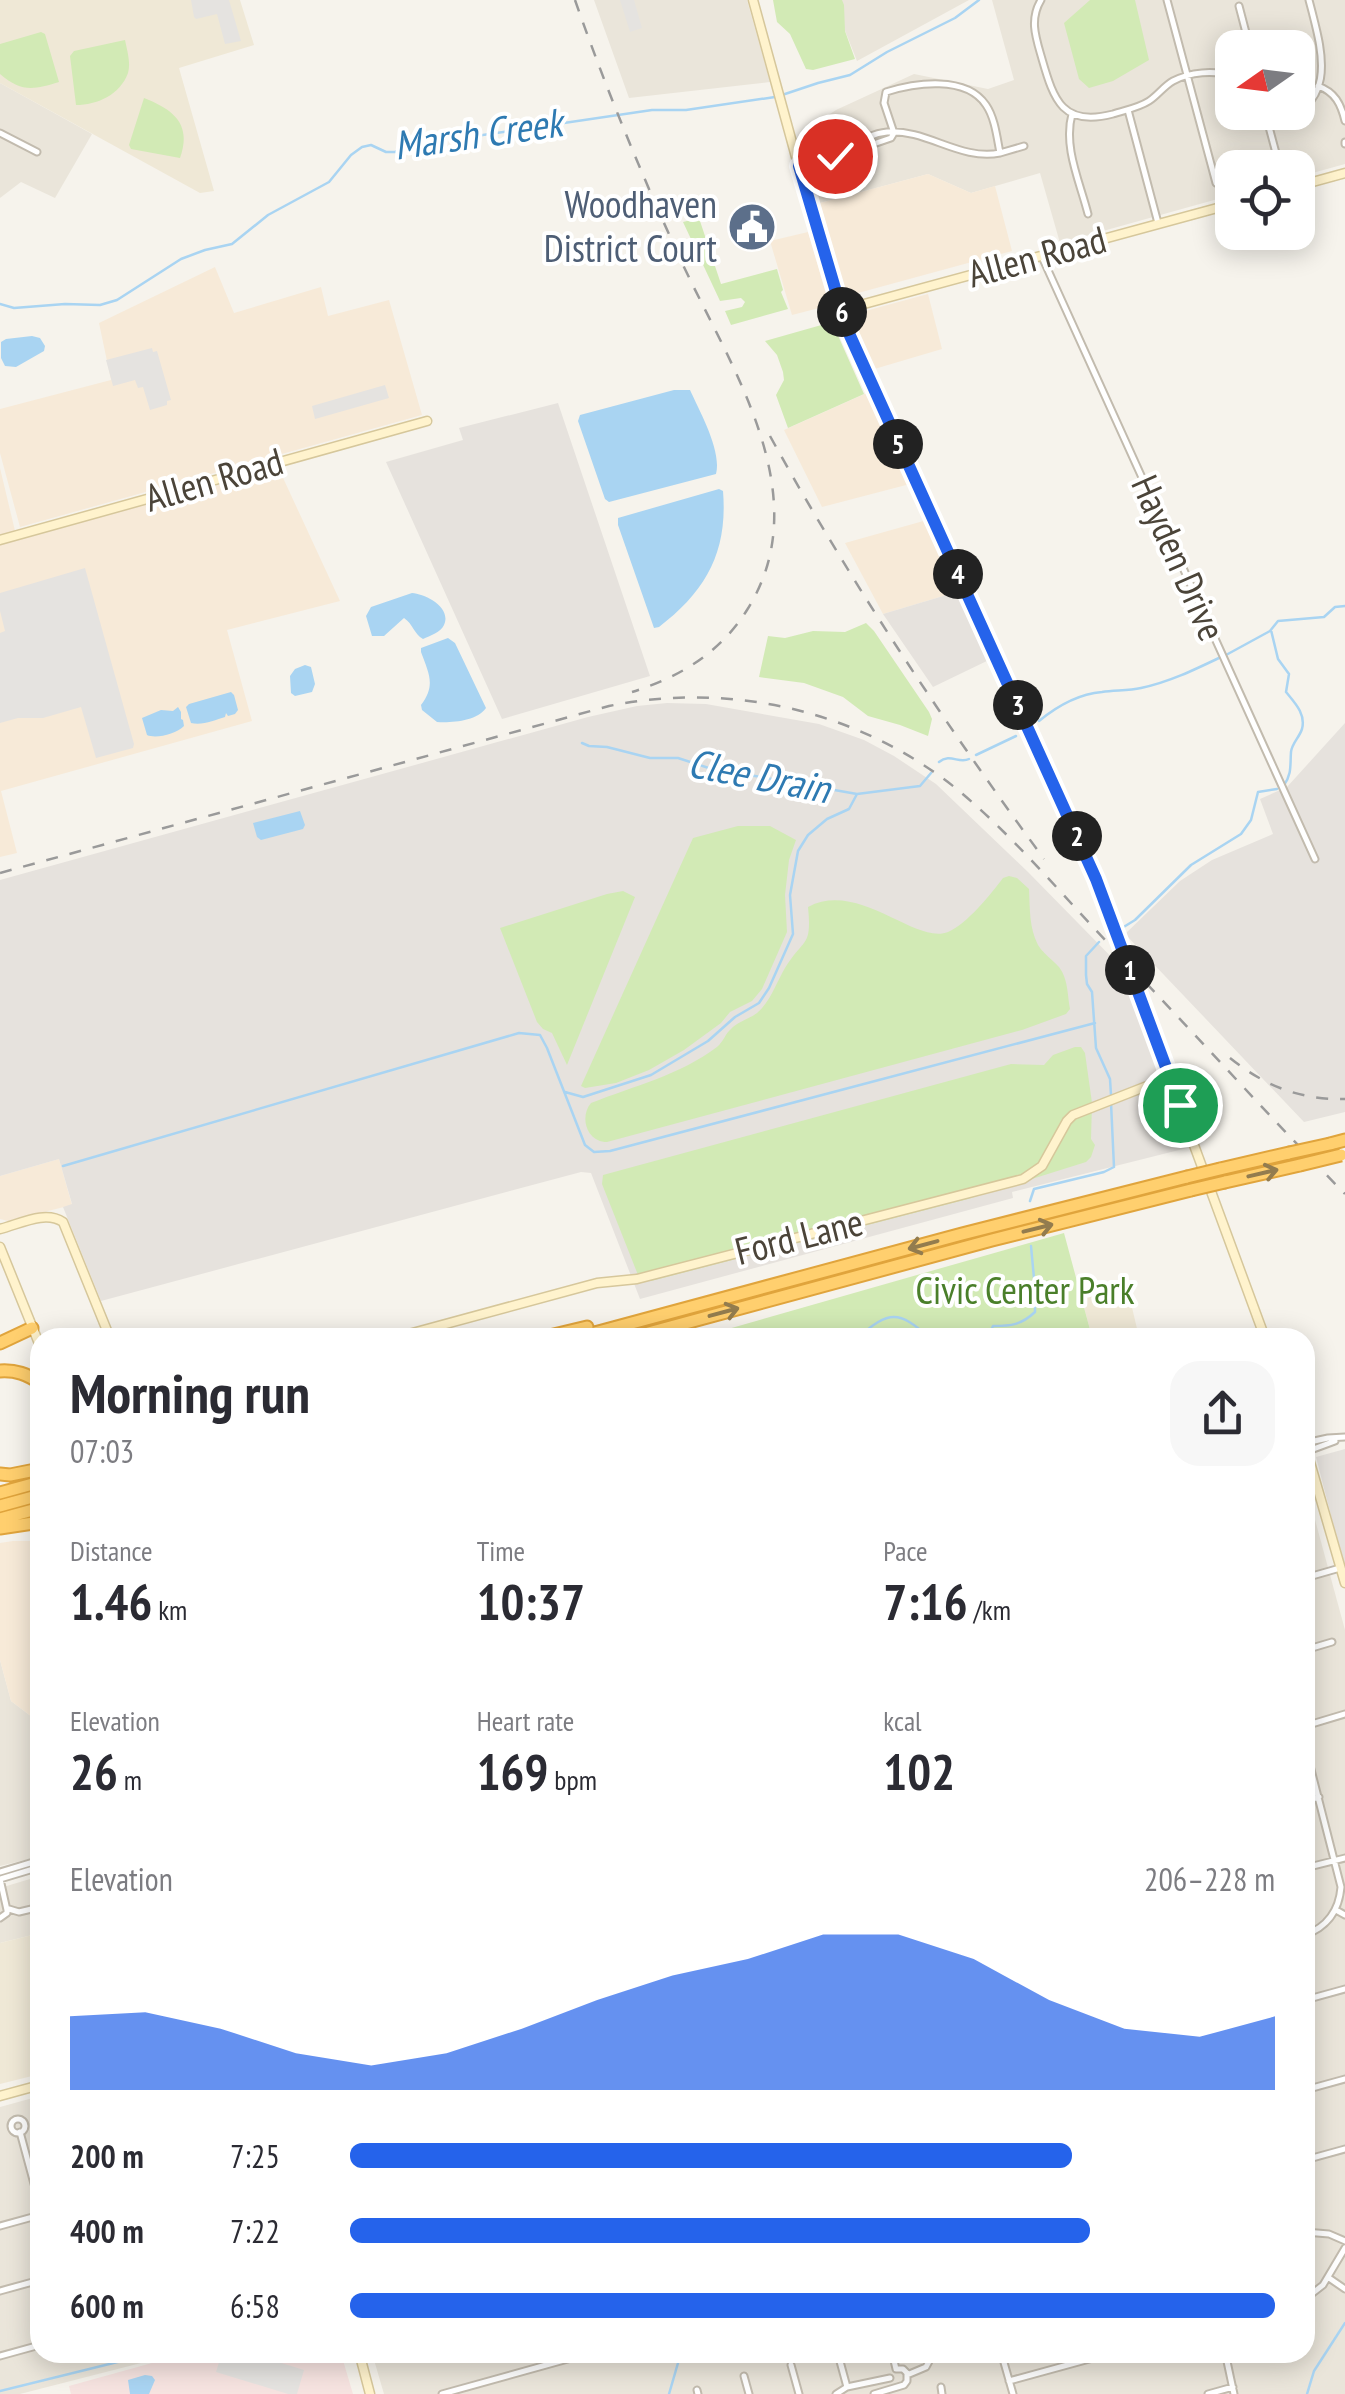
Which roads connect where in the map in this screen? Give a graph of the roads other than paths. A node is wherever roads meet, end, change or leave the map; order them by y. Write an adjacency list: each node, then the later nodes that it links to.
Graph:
1 (753, 0): 19 (main road)
2 (1042, 0): 12 (street)
3 (1167, 0): 8 (street)
4 (1309, 0): 9 (street)
5 (1239, 6): 6 (street)
6 (1245, 30)
7 (1215, 72): 8 (street)
8 (1187, 76): 11 (street); 21 (street)
9 (1318, 86): 10 (street); 13 (street)
10 (1315, 91)
11 (1128, 110): 12 (street); 25 (street)
12 (1072, 114): 24 (street)
13 (1345, 121)
14 (0, 133): 17 (street)
15 (894, 133): 18 (street); 18 (street); 19 (street)
16 (1024, 146): 18 (street)
17 (37, 152)
18 (1000, 153)
19 (800, 170): 27 (main road)
20 (1345, 173): 22 (main road)
21 (1215, 178)
22 (1315, 181)
23 (1215, 209): 25 (main road, Allen Road)
24 (1088, 214)
25 (1159, 224): 26 (main road, Allen Road)
26 (1042, 256): 27 (main road, Allen Road); 30 (street, Hayden Drive)
27 (842, 310): 31 (main road)
28 (428, 421): 29 (main road, Allen Road)
29 (0, 540)
30 (1314, 858)
31 (1170, 1077): 41 (main road, Ford Lane); 45 (main road)
32 (1345, 1140): 34 (highway, bridge)
33 (1343, 1155): 34 (highway, one-way to 33, bridge)
34 (1223, 1176): 35 (highway, bridge)
35 (1189, 1184): 38 (highway, one-way to 38); 44 (highway, one-way to 35)
36 (0, 1229): 40 (main road)
37 (0, 1247): 39 (main road)
38 (660, 1314): 42 (highway); 43 (highway)
39 (32, 1328)
40 (106, 1328)
41 (430, 1328)
42 (582, 1328)
43 (611, 1328)
44 (667, 1328)
45 (1262, 1328)
46 (30, 1329): 47 (highway)
47 (0, 1344)
48 (0, 1371): 49 (highway)
49 (30, 1376)
50 (1341, 1438): 51 (street)
51 (1315, 1446)
52 (30, 1471): 53 (highway)
53 (0, 1474)
54 (1315, 1480): 63 (main road)
55 (30, 1485): 56 (highway)
56 (0, 1493)
57 (30, 1498): 58 (highway)
58 (0, 1506)
59 (30, 1511): 60 (highway)
60 (0, 1519)
61 (30, 1524): 62 (highway)
62 (0, 1528)
63 (1340, 1568): 64 (street); 65 (main road)
64 (1315, 1575)
65 (1345, 1584)
66 (1332, 1642): 67 (street)
67 (1315, 1647)
68 (1345, 1714): 69 (street)
69 (1315, 1723)
70 (1315, 1782): 71 (street)
71 (1319, 1797): 72 (street); 74 (street)
72 (1315, 1798)
73 (1345, 1858): 74 (street)
74 (1336, 1860): 76 (street); 81 (street)
75 (30, 1864): 78 (street)
76 (1315, 1865)
77 (30, 1870): 78 (street)
78 (0, 1875): 79 (street)
79 (7, 1907): 80 (street); 83 (street)
80 (30, 1909)
81 (1336, 1910): 82 (street); 84 (street)
82 (1345, 1916)
83 (0, 1918)
84 (1315, 1930)
85 (1345, 1989): 86 (street)
86 (1315, 1997)
87 (1345, 2079): 88 (street)
88 (1315, 2087)
89 (30, 2088): 90 (main road)
90 (0, 2096)
91 (20, 2132): 94 (street)
92 (1345, 2149): 93 (street)
93 (1315, 2157)
94 (30, 2169)
95 (30, 2218): 96 (street)
96 (0, 2226)
97 (1315, 2233): 98 (street)
98 (1345, 2245): 99 (street)
99 (1329, 2278): 101 (street); 103 (street)
100 (30, 2283): 102 (street)
101 (1345, 2289)
102 (0, 2291)
103 (1315, 2292)
104 (30, 2348): 105 (street)
105 (0, 2356)
106 (361, 2363): 123 (main road)
107 (553, 2363): 124 (street)
108 (840, 2363): 121 (street)
109 (895, 2363): 115 (street)
110 (928, 2363): 116 (street)
111 (1004, 2363): 119 (street)
112 (1074, 2363): 119 (street)
113 (1227, 2363): 122 (street)
114 (791, 2365): 126 (street)
115 (896, 2369): 116 (street); 118 (street)
116 (908, 2375): 120 (street)
117 (744, 2376): 125 (street)
118 (890, 2378): 120 (street); 121 (street)
119 (1009, 2381): 130 (street)
120 (900, 2386): 128 (street); 129 (street)
121 (847, 2388): 127 (street)
122 (1233, 2391): 131 (street)
123 (370, 2394)
124 (442, 2394)
125 (749, 2394)
126 (800, 2394)
127 (836, 2394)
128 (874, 2394)
129 (906, 2394)
130 (1013, 2394)
131 (1208, 2394)

